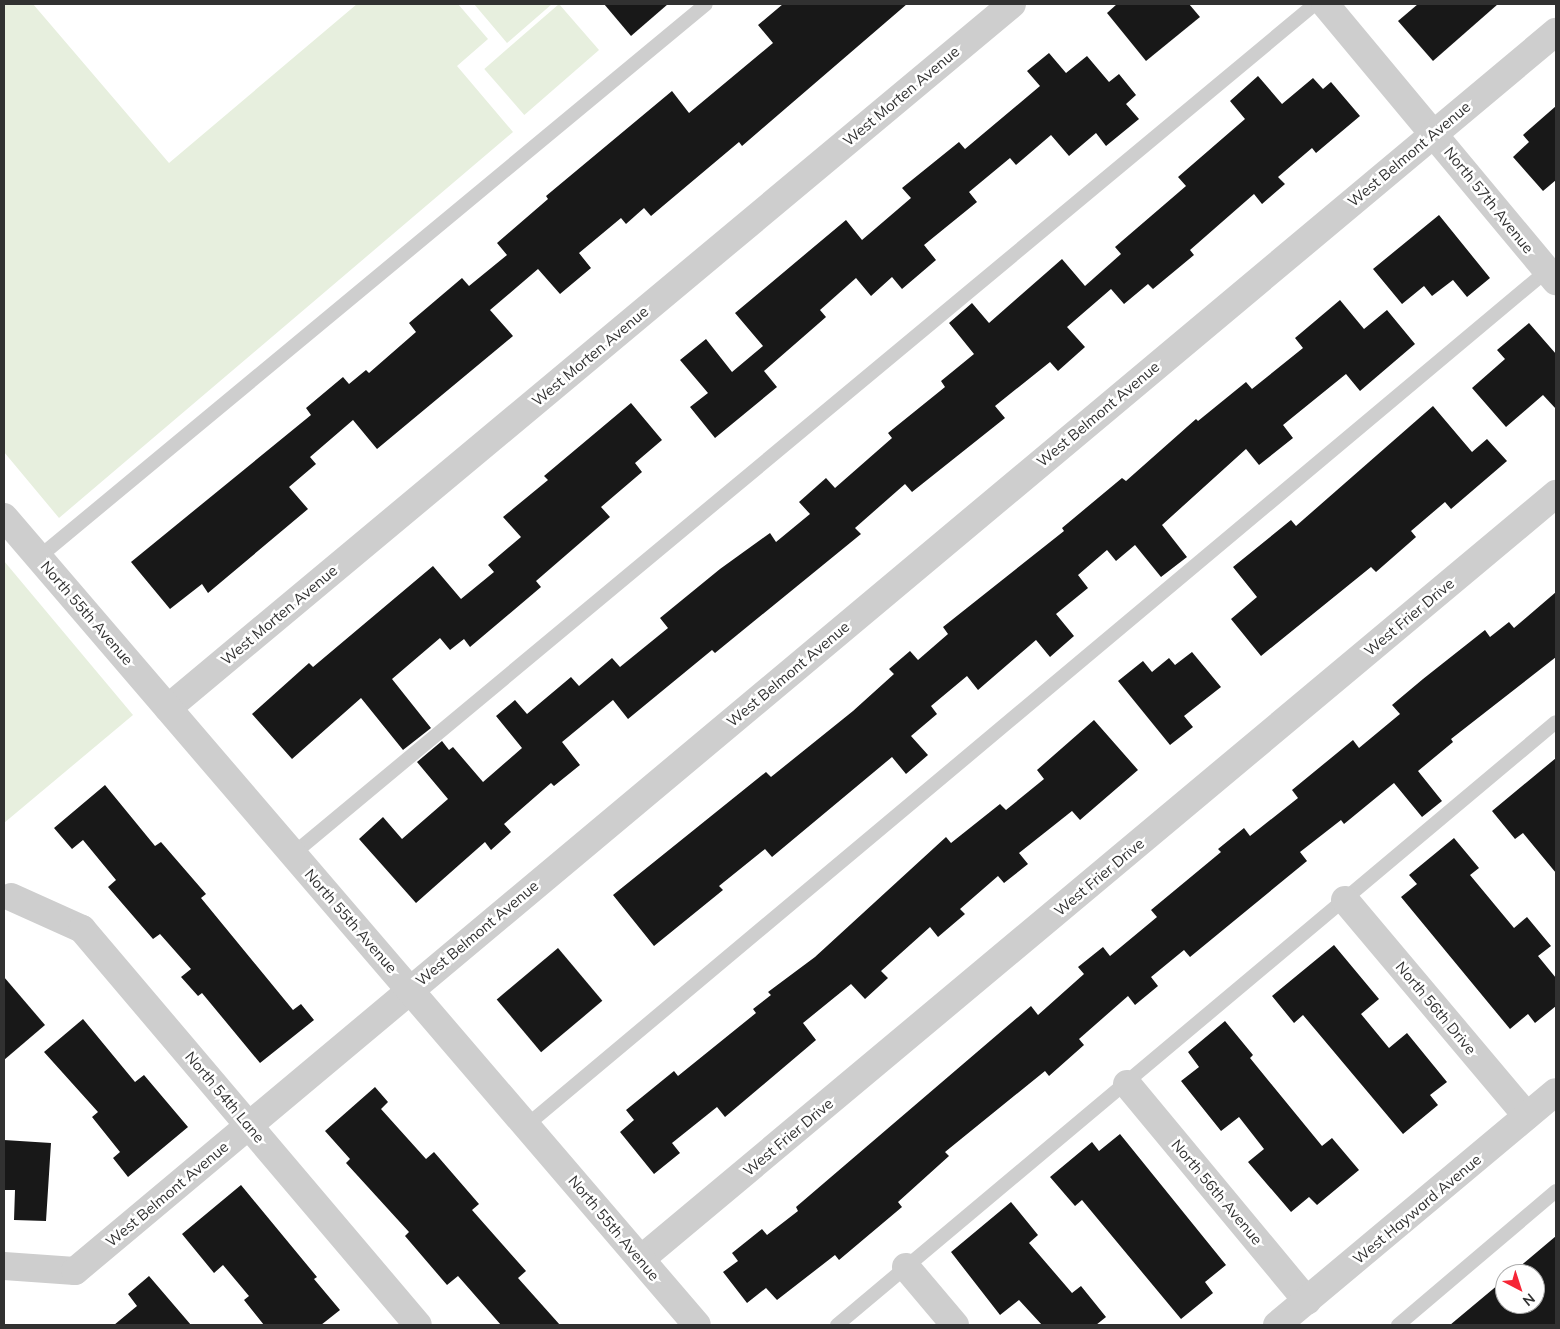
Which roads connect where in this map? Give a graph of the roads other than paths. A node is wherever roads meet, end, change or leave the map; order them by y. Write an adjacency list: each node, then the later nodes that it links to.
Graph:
1 (706, 4): 10 (lane)
2 (1012, 4): 11 (street, West Morten Avenue)
3 (1316, 4): 13 (lane)
4 (1325, 4): 6 (street, North 57th Avenue)
5 (1556, 32): 6 (street, West Belmont Avenue)
6 (1434, 133): 7 (street, North 57th Avenue); 16 (street, West Belmont Avenue)
7 (1553, 272): 21 (lane)
8 (1556, 494): 23 (street, West Frier Drive)
9 (4, 516): 10 (street, North 55th Avenue)
10 (39, 558): 11 (street, North 55th Avenue)
11 (168, 708): 13 (street, North 55th Avenue)
12 (1556, 722): 15 (lane)
13 (293, 854): 16 (street, North 55th Avenue)
14 (11, 897): 20 (street, North 54th Lane)
15 (1345, 900): 17 (lane); 19 (street, North 56th Drive)
16 (410, 989): 20 (street, West Belmont Avenue); 21 (street, North 55th Avenue)
17 (1127, 1084): 25 (lane); 26 (street, North 56th Avenue)
18 (1556, 1092): 19 (street, West Hayward Avenue)
19 (1527, 1116): 26 (street, West Hayward Avenue)
20 (249, 1125): 24 (street, West Belmont Avenue); 27 (street, North 54th Lane)
21 (528, 1125): 23 (street, North 55th Avenue)
22 (1556, 1191): 32 (lane)
23 (641, 1260): 28 (street, North 55th Avenue)
24 (4, 1266)
25 (906, 1267): 29 (lane); 30 (street)
26 (1307, 1301): 31 (street, West Hayward Avenue)
27 (418, 1325)
28 (697, 1325)
29 (837, 1325)
30 (955, 1325)
31 (1277, 1325)
32 (1398, 1325)

